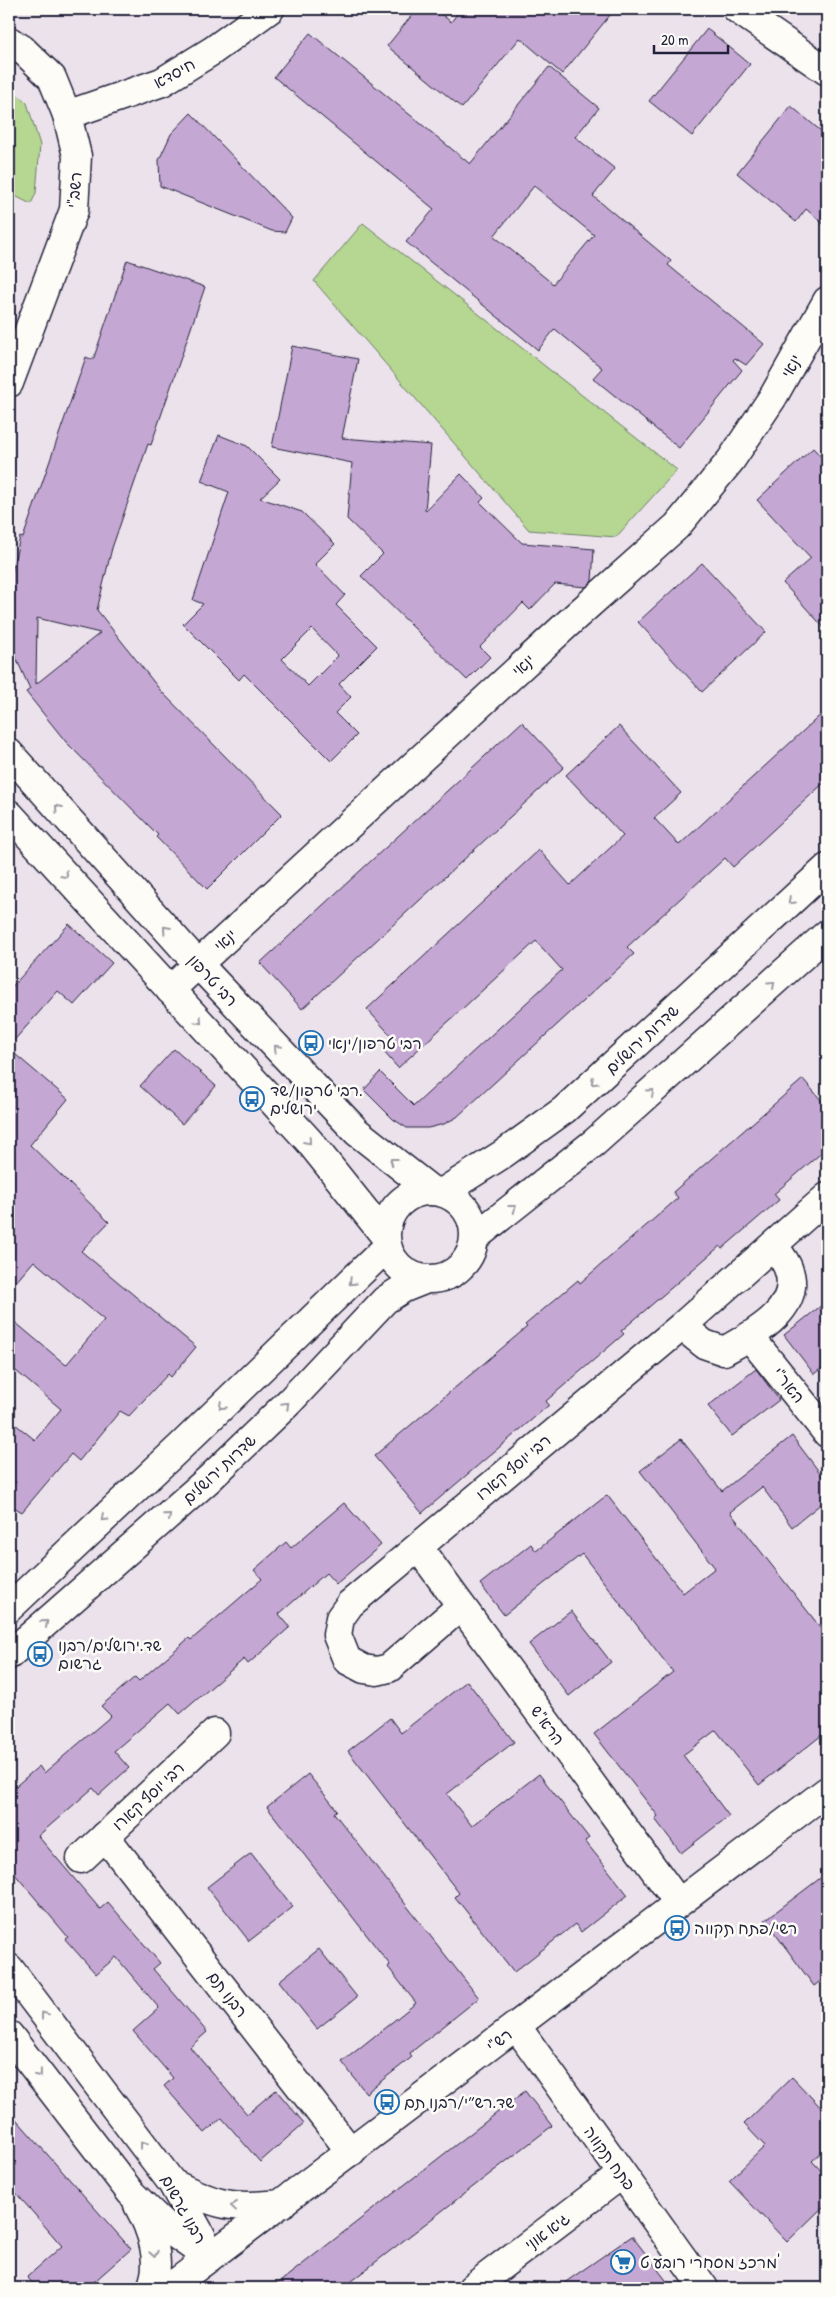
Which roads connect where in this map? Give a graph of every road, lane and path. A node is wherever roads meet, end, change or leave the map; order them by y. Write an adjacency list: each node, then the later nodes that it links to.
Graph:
1 (270, 9): 5 (street, חיסדא)
2 (737, 9): 4 (street)
3 (9, 41): 5 (street, רשב"י)
4 (827, 71)
5 (68, 115): 7 (street, רשב"י)
6 (827, 301): 12 (street, ינאי)
7 (9, 383)
8 (9, 753): 12 (street, רבי טרפון, one-way to 8)
9 (9, 814): 13 (street, one-way to 13)
10 (827, 868): 14 (street, שדרות ירושלים, one-way to 14)
11 (827, 934): 16 (street, one-way to 11)
12 (198, 964): 13 (street, ינאי); 14 (street, רבי טרפון, one-way to 12)
13 (170, 990): 17 (street, one-way to 17)
14 (437, 1192): 16 (street); 17 (street)
15 (827, 1197): 18 (street, רבי יוסף קארו)
16 (474, 1238): 19 (street)
17 (386, 1242): 19 (street); 25 (street, one-way to 25)
18 (773, 1245): 20 (street, רבי יוסף קארו); 21 (street)
19 (424, 1280): 26 (street, שדרות ירושלים, one-way to 19)
20 (682, 1326): 21 (street); 23 (street, רבי יוסף קארו)
21 (750, 1337): 22 (street, האר"י)
22 (827, 1433)
23 (418, 1548): 24 (street, הרא"ש); 24 (street, רבי יוסף קארו)
24 (461, 1606): 31 (street, הרא"ש)
25 (9, 1608)
26 (9, 1655)
27 (215, 1734): 29 (street, רבי יוסף קארו)
28 (827, 1791): 31 (street, רש"י)
29 (105, 1836): 30 (street, רבי יוסף קארו); 35 (street, רבנו תם)
30 (81, 1859)
31 (678, 1902): 33 (street, רש"י)
32 (9, 1968): 37 (street, רבנו גרשום, one-way to 32)
33 (517, 2027): 35 (street, רש"י); 36 (street, פתח תקווה)
34 (9, 2035): 38 (street, רבנו גרשום, one-way to 38)
35 (352, 2152): 39 (street, רש"י)
36 (622, 2174): 43 (street, גיא אוני); 44 (street, פתח תקווה)
37 (172, 2183): 39 (street, one-way to 37); 40 (street, רבנו גרשום)
38 (131, 2193): 40 (street, רבנו גרשום); 41 (street, one-way to 41)
39 (282, 2204): 40 (street, רש"י)
40 (209, 2258): 42 (street, רש"י)
41 (151, 2288)
42 (169, 2288)
43 (472, 2288)
44 (704, 2288)

